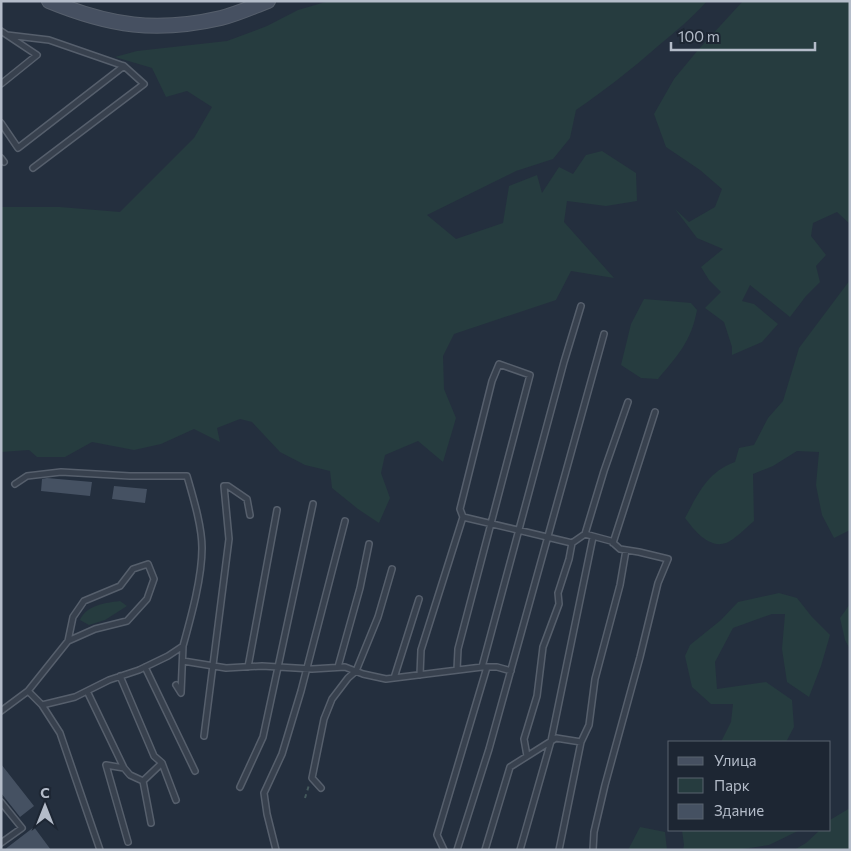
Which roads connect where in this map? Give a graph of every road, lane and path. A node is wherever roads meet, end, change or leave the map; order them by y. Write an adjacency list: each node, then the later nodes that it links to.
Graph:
1 (49, 1): 2 (main road)
2 (268, 1)
3 (1, 31): 4 (lane)
4 (7, 35): 5 (lane); 6 (lane)
5 (124, 66): 7 (lane); 8 (lane)
6 (1, 84)
7 (1, 123)
8 (33, 168)
9 (581, 306): 20 (lane)
10 (604, 334): 22 (lane)
11 (628, 402): 21 (lane)
12 (654, 412): 25 (lane)
13 (15, 484): 31 (lane)
14 (313, 504): 36 (lane)
15 (277, 510): 35 (lane)
16 (250, 515): 33 (lane)
17 (463, 517): 19 (lane); 19 (lane); 43 (lane)
18 (345, 521): 39 (lane)
19 (492, 524): 20 (lane); 40 (lane)
20 (518, 531): 22 (lane); 38 (lane)
21 (585, 534): 23 (lane); 24 (lane)
22 (548, 537): 24 (lane); 42 (lane)
23 (594, 537): 25 (lane); 52 (lane)
24 (572, 543): 54 (lane)
25 (613, 543): 27 (lane)
26 (369, 544): 37 (lane)
27 (626, 550): 53 (lane); 75 (lane)
28 (392, 569): 41 (lane)
29 (419, 599): 45 (lane)
30 (68, 641): 30 (lane); 47 (lane)
31 (183, 646): 32 (lane); 34 (lane)
32 (183, 661): 33 (lane); 46 (lane)
33 (212, 665): 35 (lane); 51 (lane)
34 (145, 667): 44 (lane); 57 (lane)
35 (248, 667): 36 (lane)
36 (278, 667): 39 (lane); 60 (lane)
37 (338, 667): 39 (lane); 41 (lane)
38 (484, 667): 40 (lane); 42 (lane); 70 (lane)
39 (307, 669): 69 (lane)
40 (457, 670): 43 (lane)
41 (356, 671): 45 (lane); 58 (lane)
42 (511, 671): 71 (lane)
43 (420, 675): 45 (lane)
44 (120, 676): 48 (lane); 55 (lane)
45 (394, 678)
46 (176, 685)
47 (28, 690): 49 (lane); 50 (lane)
48 (87, 692): 49 (lane); 56 (lane)
49 (42, 705): 68 (lane)
50 (1, 711)
51 (204, 736)
52 (551, 741): 53 (lane); 54 (lane); 73 (lane)
53 (581, 742): 74 (lane)
54 (527, 756): 72 (lane)
55 (162, 763): 59 (lane); 63 (lane)
56 (124, 768): 59 (lane); 66 (lane)
57 (196, 771)
58 (312, 778): 61 (lane); 62 (path)
59 (143, 781): 65 (lane)
60 (240, 787)
61 (321, 788)
62 (305, 798)
63 (176, 800)
64 (1, 802): 67 (lane)
65 (152, 823)
66 (128, 842)
67 (1, 843)
68 (100, 850)
69 (276, 850)
70 (444, 850)
71 (457, 850)
72 (485, 850)
73 (520, 850)
74 (559, 850)
75 (593, 850)

